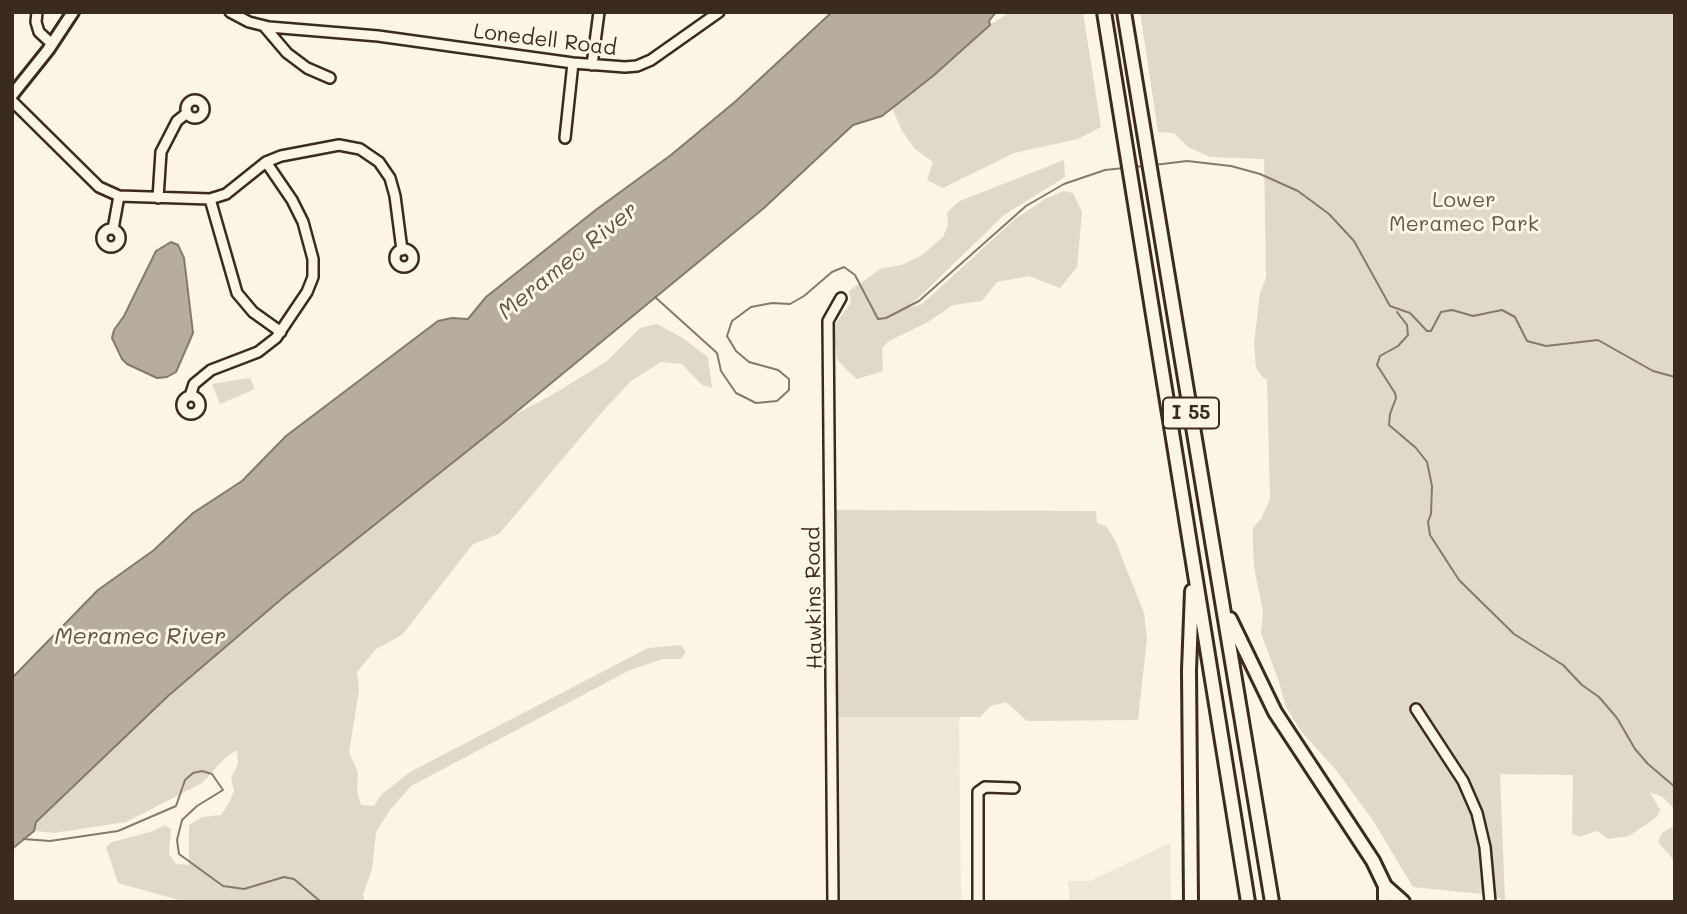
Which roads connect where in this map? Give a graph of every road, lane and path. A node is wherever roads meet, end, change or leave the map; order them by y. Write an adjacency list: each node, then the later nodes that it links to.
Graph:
1 (37, 12): 9 (street)
2 (73, 12): 9 (main road)
3 (230, 12): 8 (street, Lonedell Road)
4 (598, 12): 11 (street)
5 (719, 12): 11 (street, Lonedell Road)
6 (1104, 12): 26 (highway, I 55)
7 (1124, 12): 27 (highway, I 55)
8 (264, 26): 10 (street, Lonedell Road); 12 (street)
9 (52, 44): 13 (main road)
10 (573, 63): 11 (street, Lonedell Road); 16 (street)
11 (593, 65)
12 (330, 78)
13 (12, 95)
14 (12, 101): 18 (street)
15 (187, 113): 19 (street)
16 (565, 138)
17 (266, 162): 20 (street); 22 (street); 24 (street)
18 (119, 196): 19 (street); 21 (street)
19 (158, 198): 20 (street)
20 (210, 200): 24 (street)
21 (113, 229)
22 (402, 250)
23 (841, 298): 31 (street, Hawkins Road)
24 (281, 332): 25 (street)
25 (190, 396)
26 (1193, 563): 33 (highway); 34 (highway, I 55)
27 (1224, 606): 30 (highway); 35 (highway, I 55)
28 (1416, 709): 38 (street)
29 (1014, 788): 32 (street)
30 (1385, 886): 36 (highway); 37 (highway)
31 (833, 902)
32 (978, 902)
33 (1191, 902)
34 (1248, 902)
35 (1272, 902)
36 (1385, 902)
37 (1403, 902)
38 (1490, 902)

